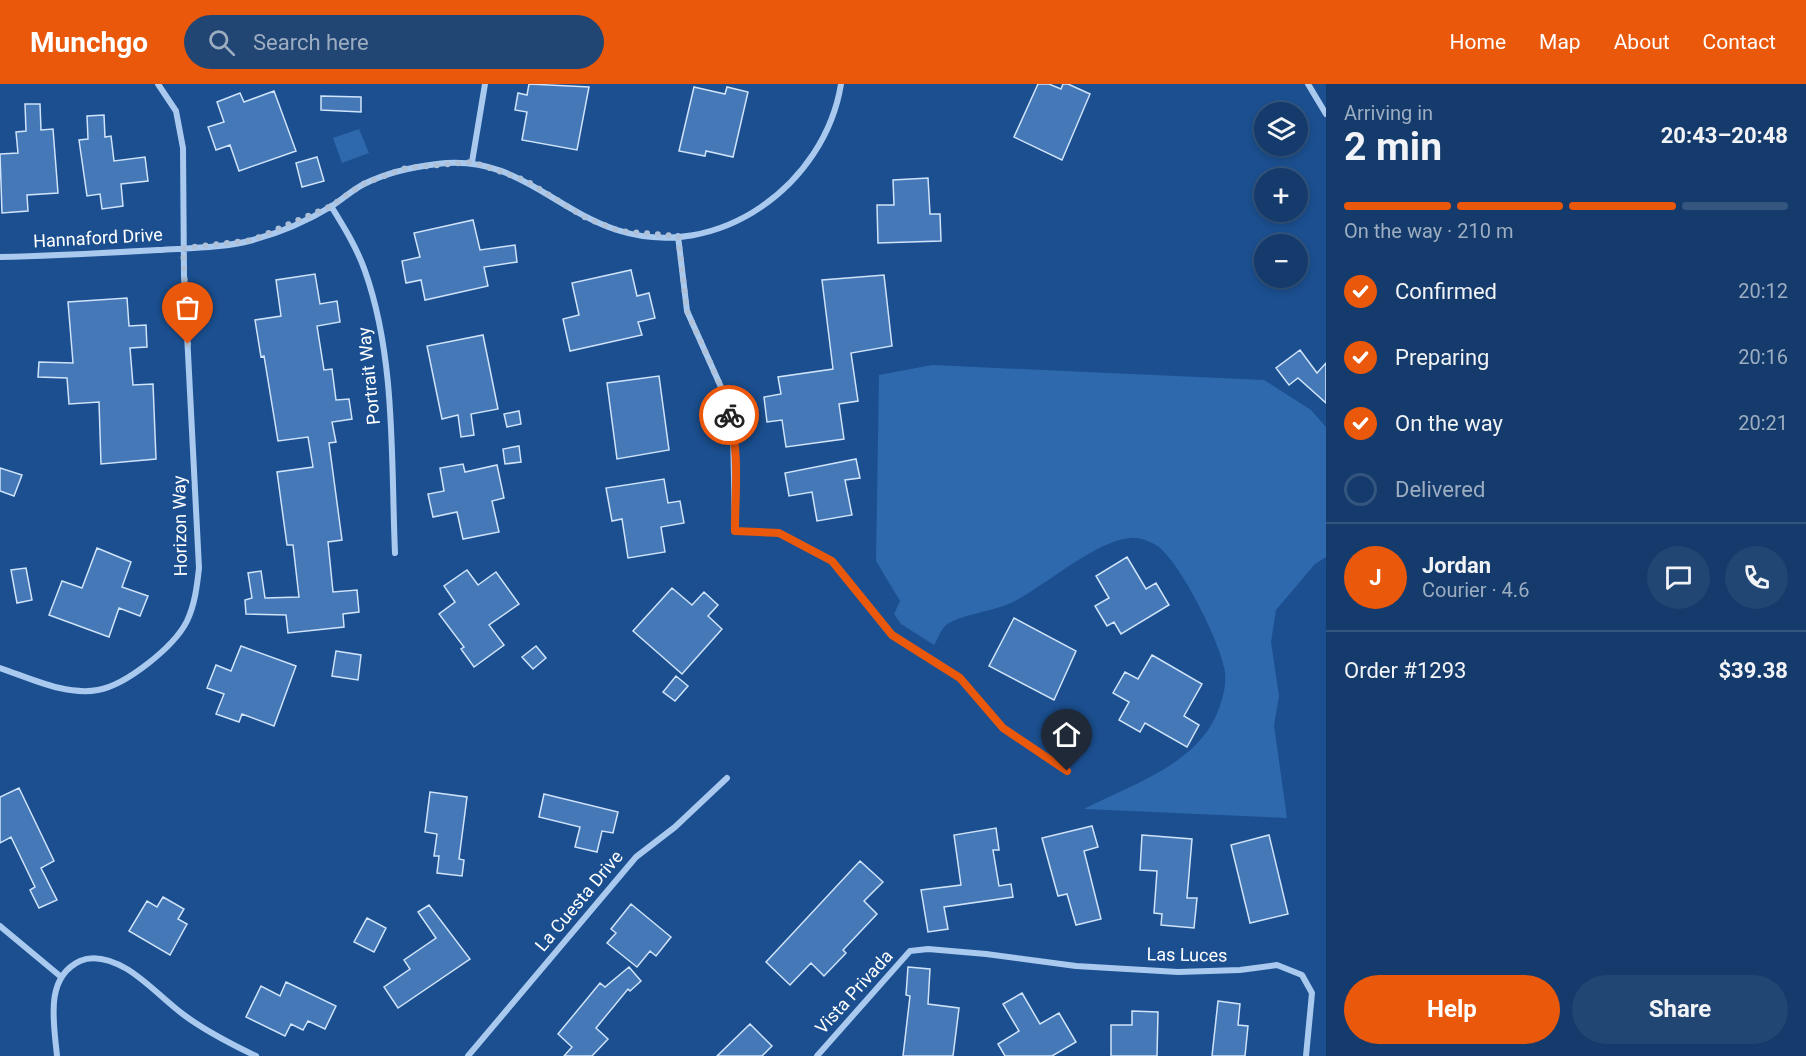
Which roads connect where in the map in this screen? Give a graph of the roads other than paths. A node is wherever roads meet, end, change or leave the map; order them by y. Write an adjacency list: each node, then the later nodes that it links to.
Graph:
1 (158, 84): 9 (street, Horizon Way)
2 (485, 84): 6 (street)
3 (841, 84): 8 (street, Hannaford Drive)
4 (1308, 84): 5 (street)
5 (1326, 114)
6 (472, 162): 7 (street, Hannaford Drive); 8 (street, Hannaford Drive)
7 (331, 206): 9 (street, Hannaford Drive); 11 (street, Portrait Way)
8 (678, 236): 13 (street)
9 (183, 248): 10 (street, Hannaford Drive); 12 (street, Horizon Way)
10 (0, 258)
11 (396, 553)
12 (0, 668)
13 (1067, 771)
14 (727, 778): 20 (street, La Cuesta Drive)
15 (0, 926): 17 (street)
16 (986, 954): 21 (street, Vista Privada); 22 (street, Las Luces)
17 (60, 976): 18 (street); 19 (street)
18 (57, 1056)
19 (256, 1056)
20 (468, 1056)
21 (818, 1056)
22 (1306, 1056)

